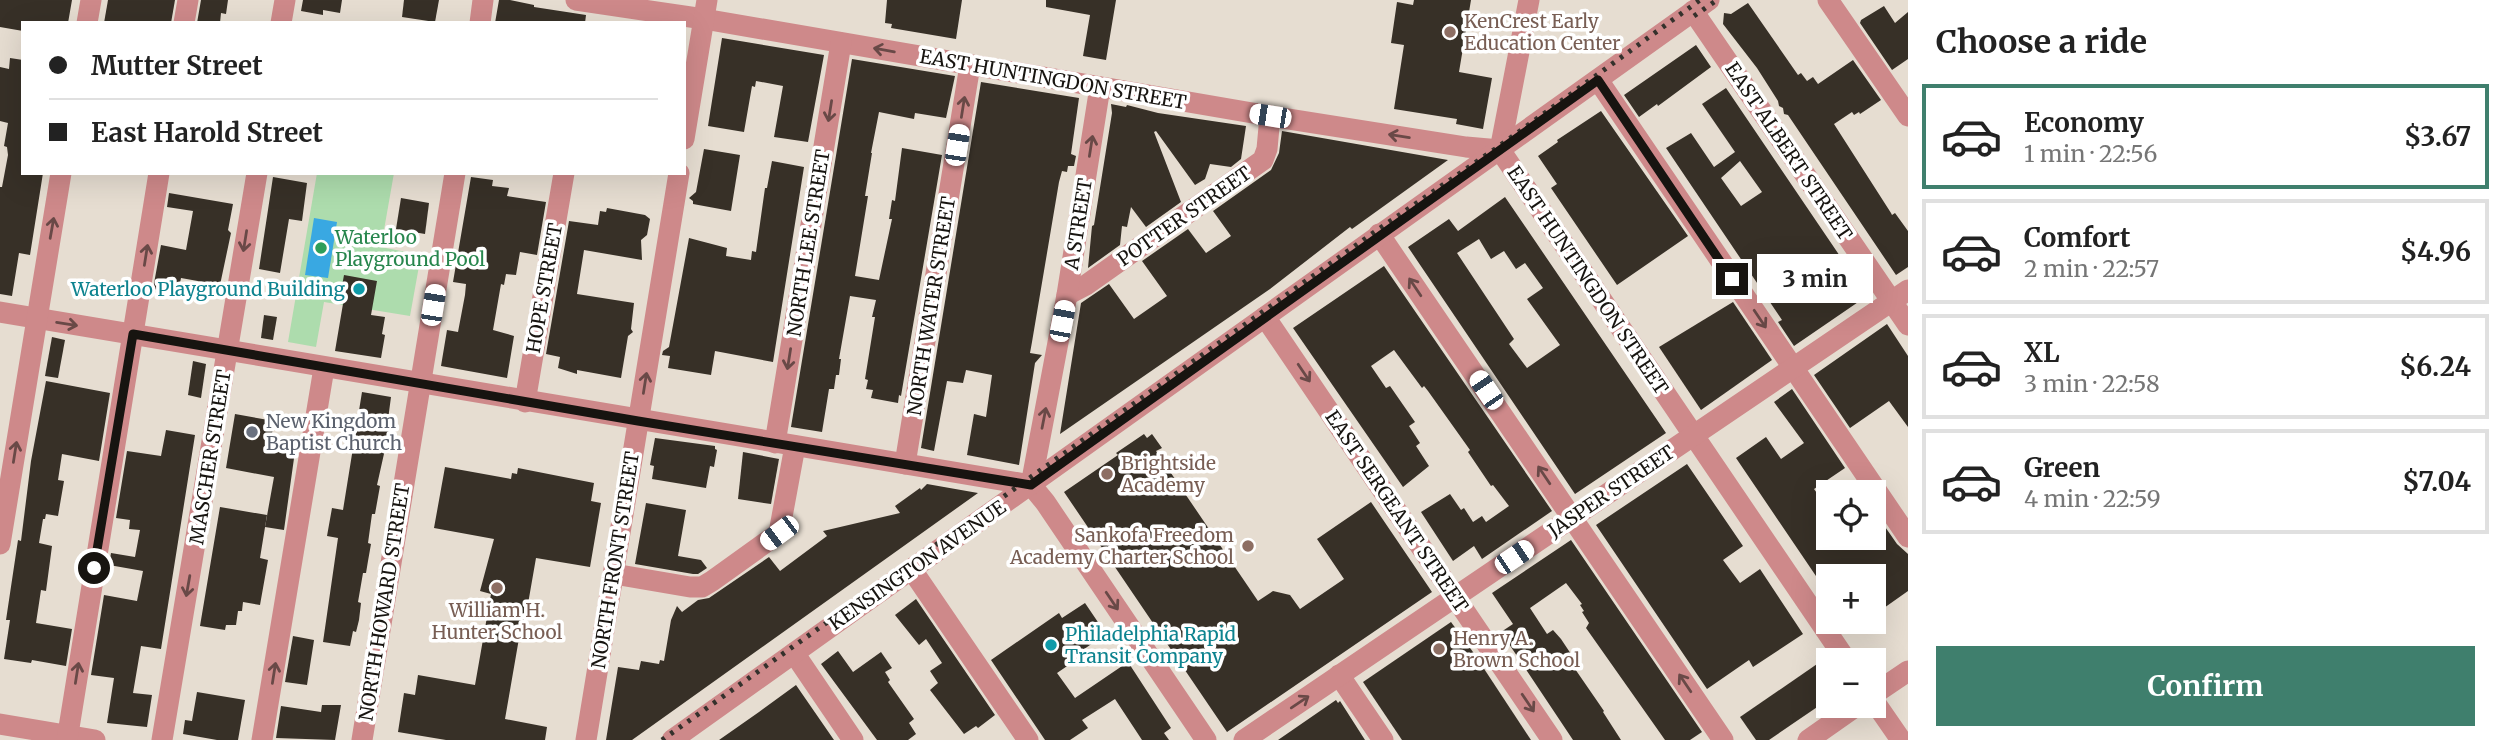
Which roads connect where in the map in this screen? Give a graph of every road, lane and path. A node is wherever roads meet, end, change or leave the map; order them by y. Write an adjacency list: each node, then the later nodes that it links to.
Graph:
1 (91, 0): 10 (street)
2 (188, 0): 11 (street)
3 (285, 0): 12 (street)
4 (483, 0): 13 (street)
5 (1529, 0): 21 (street)
6 (1828, 0): 19 (street)
7 (1701, 5): 16 (street, KENSINGTON AVENUE); 30 (street, EAST ALBERT STREET)
8 (586, 9): 9 (street, EAST HUNTINGDON STREET)
9 (705, 10): 14 (street, EAST HUNTINGDON STREET); 20 (street)
10 (87, 21)
11 (184, 21)
12 (281, 21)
13 (480, 21)
14 (841, 43): 15 (street, EAST HUNTINGDON STREET, one-way to 14); 43 (street, NORTH LEE STREET, one-way to 43)
15 (970, 65): 17 (street, EAST HUNTINGDON STREET); 44 (street, NORTH WATER STREET, one-way to 15)
16 (1598, 80): 21 (street, KENSINGTON AVENUE); 38 (street, one-way to 38)
17 (1100, 87): 18 (street, EAST HUNTINGDON STREET); 29 (street, A STREET, one-way to 17)
18 (1270, 116): 21 (street, EAST HUNTINGDON STREET, one-way to 18); 29 (street, POTTER STREET)
19 (1908, 116)
20 (686, 127)
21 (1500, 150): 28 (street, KENSINGTON AVENUE); 42 (street, EAST HUNTINGDON STREET)
22 (61, 175): 33 (street, one-way to 22)
23 (159, 175): 35 (street, one-way to 23)
24 (257, 175): 36 (street, MASCHER STREET, one-way to 36)
25 (455, 175): 39 (street, NORTH HOWARD STREET)
26 (564, 175): 40 (street, HOPE STREET)
27 (679, 175): 41 (street, NORTH FRONT STREET, one-way to 27)
28 (1379, 234): 32 (street, KENSINGTON AVENUE); 46 (street, one-way to 28)
29 (1067, 295): 45 (street, A STREET, one-way to 29)
30 (1900, 295): 34 (street, EAST ALBERT STREET); 38 (street, JASPER STREET)
31 (0, 313): 33 (street)
32 (1265, 317): 45 (street, KENSINGTON AVENUE); 51 (street, EAST SERGEANT STREET, one-way to 51)
33 (36, 319): 35 (street, one-way to 35); 48 (street, one-way to 33)
34 (1908, 325)
35 (133, 334): 36 (street); 60 (street, one-way to 35)
36 (227, 351): 37 (street); 63 (street, MASCHER STREET, one-way to 63)
37 (324, 368): 39 (street); 64 (street, one-way to 37)
38 (1793, 368): 42 (street, JASPER STREET); 47 (street)
39 (420, 384): 40 (street); 65 (street, NORTH HOWARD STREET)
40 (525, 402): 41 (street)
41 (638, 421): 43 (street); 50 (street, NORTH FRONT STREET)
42 (1693, 436): 46 (street, JASPER STREET); 52 (street, EAST HUNTINGDON STREET)
43 (785, 444): 44 (street); 50 (street, NORTH LEE STREET)
44 (905, 464): 45 (street)
45 (1031, 485): 49 (street, KENSINGTON AVENUE); 69 (street, one-way to 69)
46 (1573, 517): 51 (street, JASPER STREET); 73 (street, one-way to 46)
47 (1908, 537)
48 (0, 544)
49 (912, 570): 53 (street, KENSINGTON AVENUE); 68 (street)
50 (614, 574): 66 (street, NORTH FRONT STREET)
51 (1455, 596): 55 (street, JASPER STREET); 72 (street, EAST SERGEANT STREET, one-way to 72)
52 (1838, 648)
53 (794, 653): 61 (street, KENSINGTON AVENUE); 67 (street)
54 (1908, 671): 56 (street)
55 (1339, 675): 70 (street, JASPER STREET, one-way to 55); 71 (street)
56 (1886, 686)
57 (1839, 718): 74 (street)
58 (1886, 718): 75 (street)
59 (0, 724): 60 (street)
60 (67, 738): 62 (street)
61 (678, 738)
62 (95, 740)
63 (162, 740)
64 (262, 740)
65 (362, 740)
66 (586, 740)
67 (853, 740)
68 (1028, 740)
69 (1206, 740)
70 (1244, 740)
71 (1383, 740)
72 (1552, 740)
73 (1723, 740)
74 (1808, 740)
75 (1901, 740)

